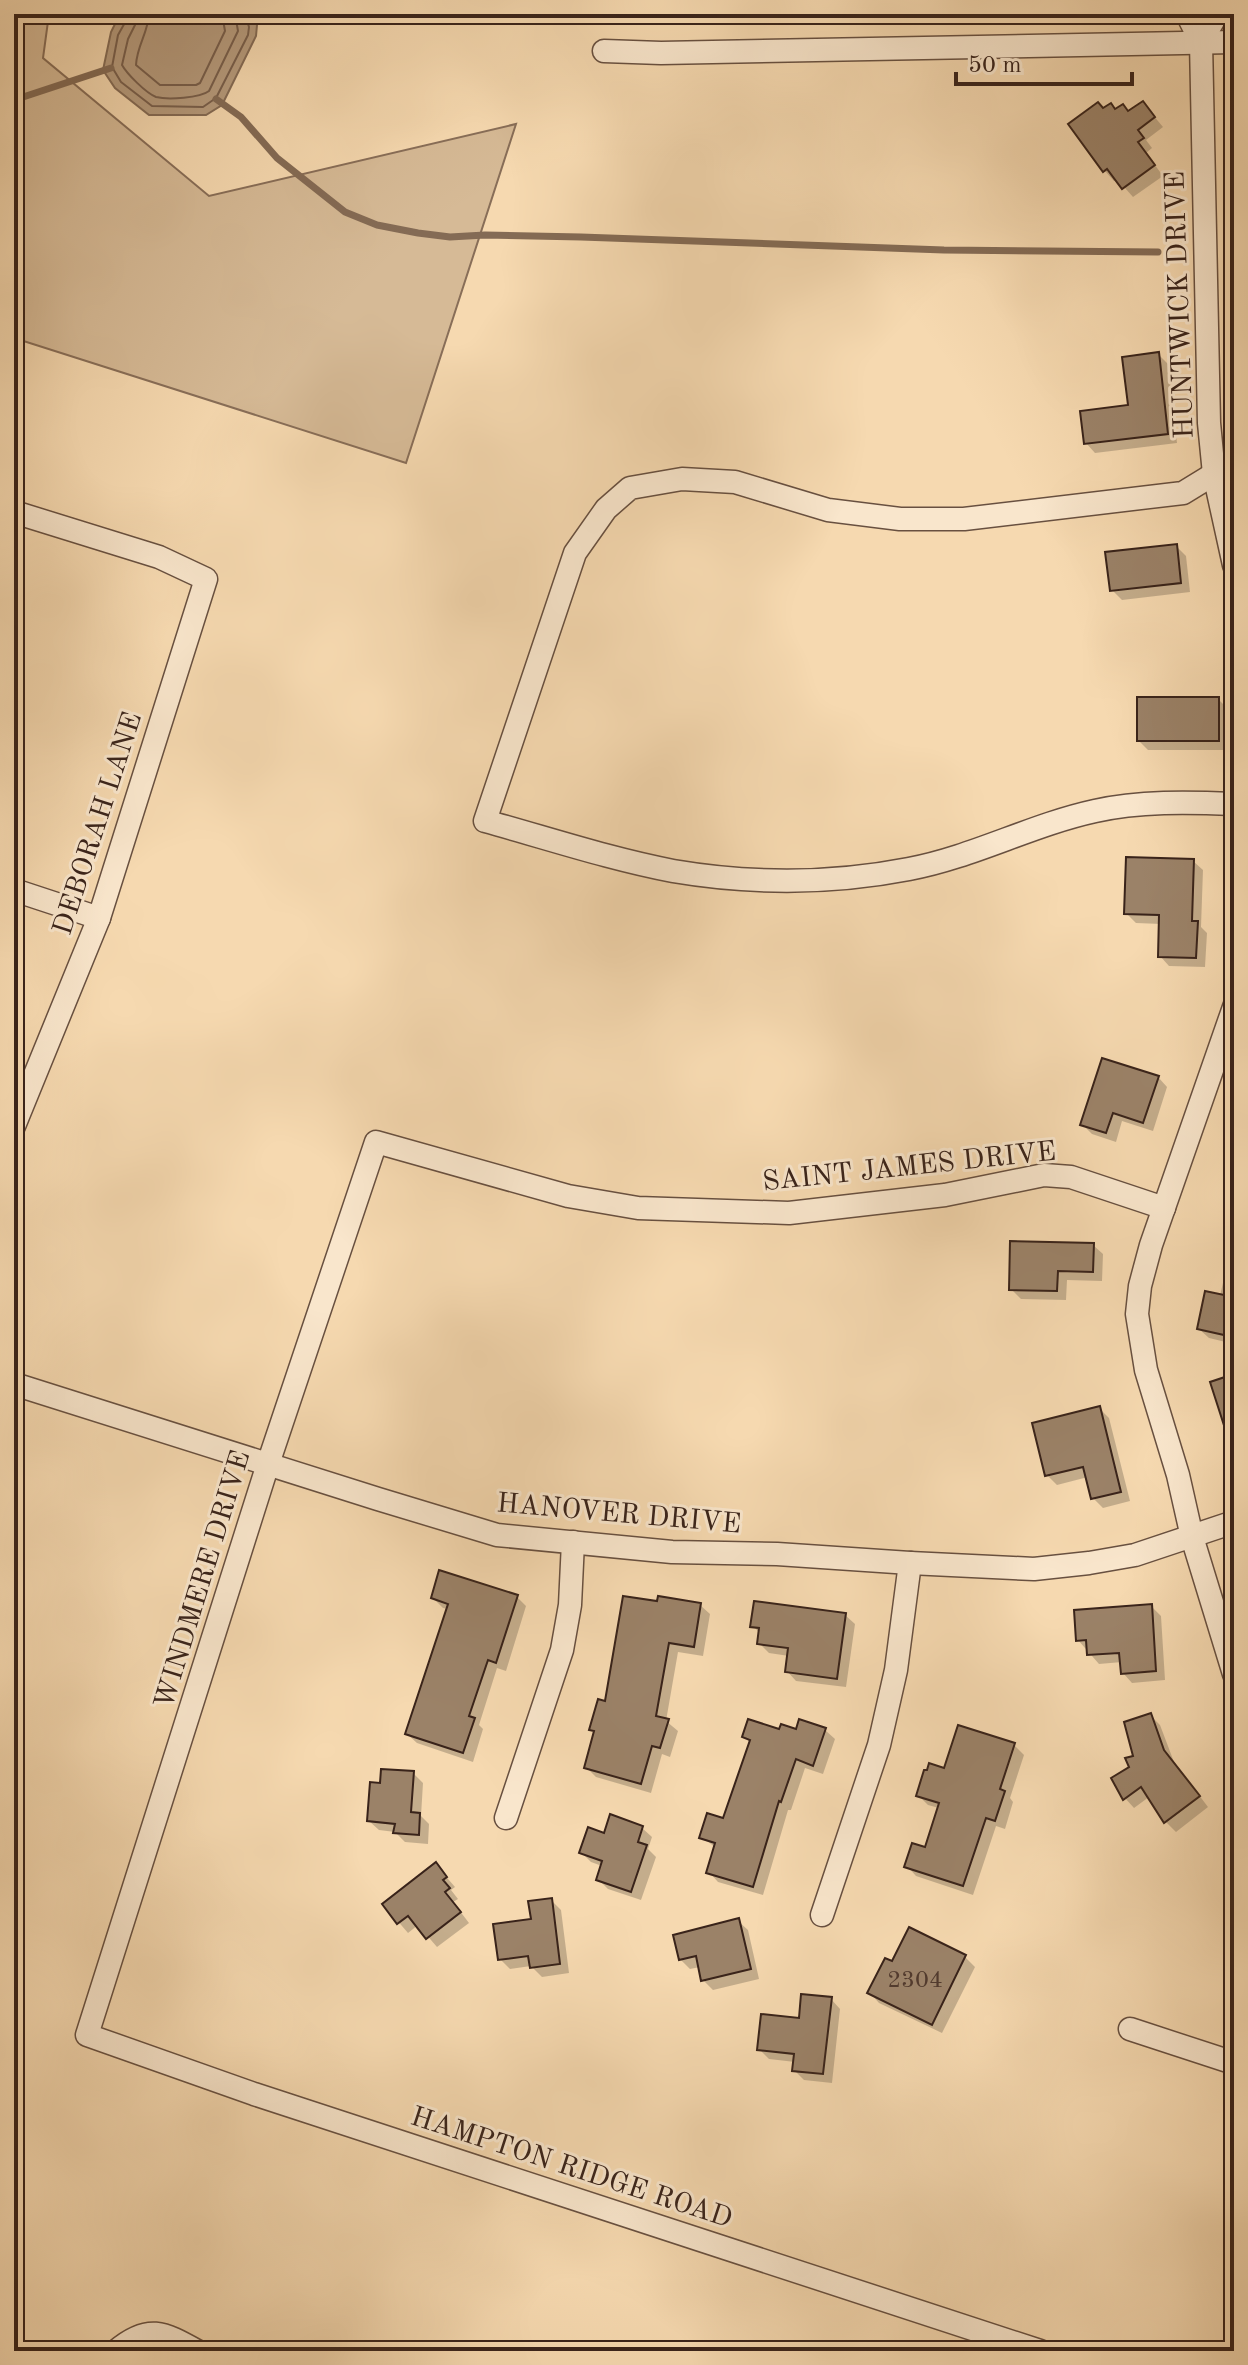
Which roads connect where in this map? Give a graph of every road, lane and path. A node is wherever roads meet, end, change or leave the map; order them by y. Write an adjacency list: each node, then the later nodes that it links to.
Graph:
1 (1187, 14): 3 (street, HUNTWICK DRIVE)
2 (1217, 14): 3 (street)
3 (1201, 42): 4 (street); 5 (street); 6 (street, HUNTWICK DRIVE)
4 (1234, 42)
5 (604, 51)
6 (1224, 471): 8 (street, HUNTWICK DRIVE); 9 (street)
7 (14, 512): 11 (street, DEBORAH LANE)
8 (1234, 565)
9 (1234, 804)
10 (14, 890): 11 (street)
11 (99, 918): 13 (street, DEBORAH LANE)
12 (1234, 1007): 15 (street)
13 (14, 1126)
14 (376, 1142): 15 (street, SAINT JAMES DRIVE); 17 (street, WINDMERE DRIVE)
15 (1164, 1208): 19 (street)
16 (14, 1384): 17 (street, HANOVER DRIVE)
17 (268, 1464): 20 (street, HANOVER DRIVE); 26 (street, WINDMERE DRIVE)
18 (1234, 1522): 19 (street, HANOVER DRIVE)
19 (1192, 1537): 21 (street, HANOVER DRIVE); 22 (street)
20 (573, 1542): 21 (street, HANOVER DRIVE); 23 (street)
21 (910, 1563): 24 (street)
22 (1234, 1674)
23 (506, 1818)
24 (822, 1915)
25 (1130, 2029): 27 (street)
26 (87, 2035): 30 (street, HAMPTON RIDGE ROAD)
27 (1234, 2063)
28 (116, 2351): 29 (street)
29 (197, 2351)
30 (1040, 2351)

